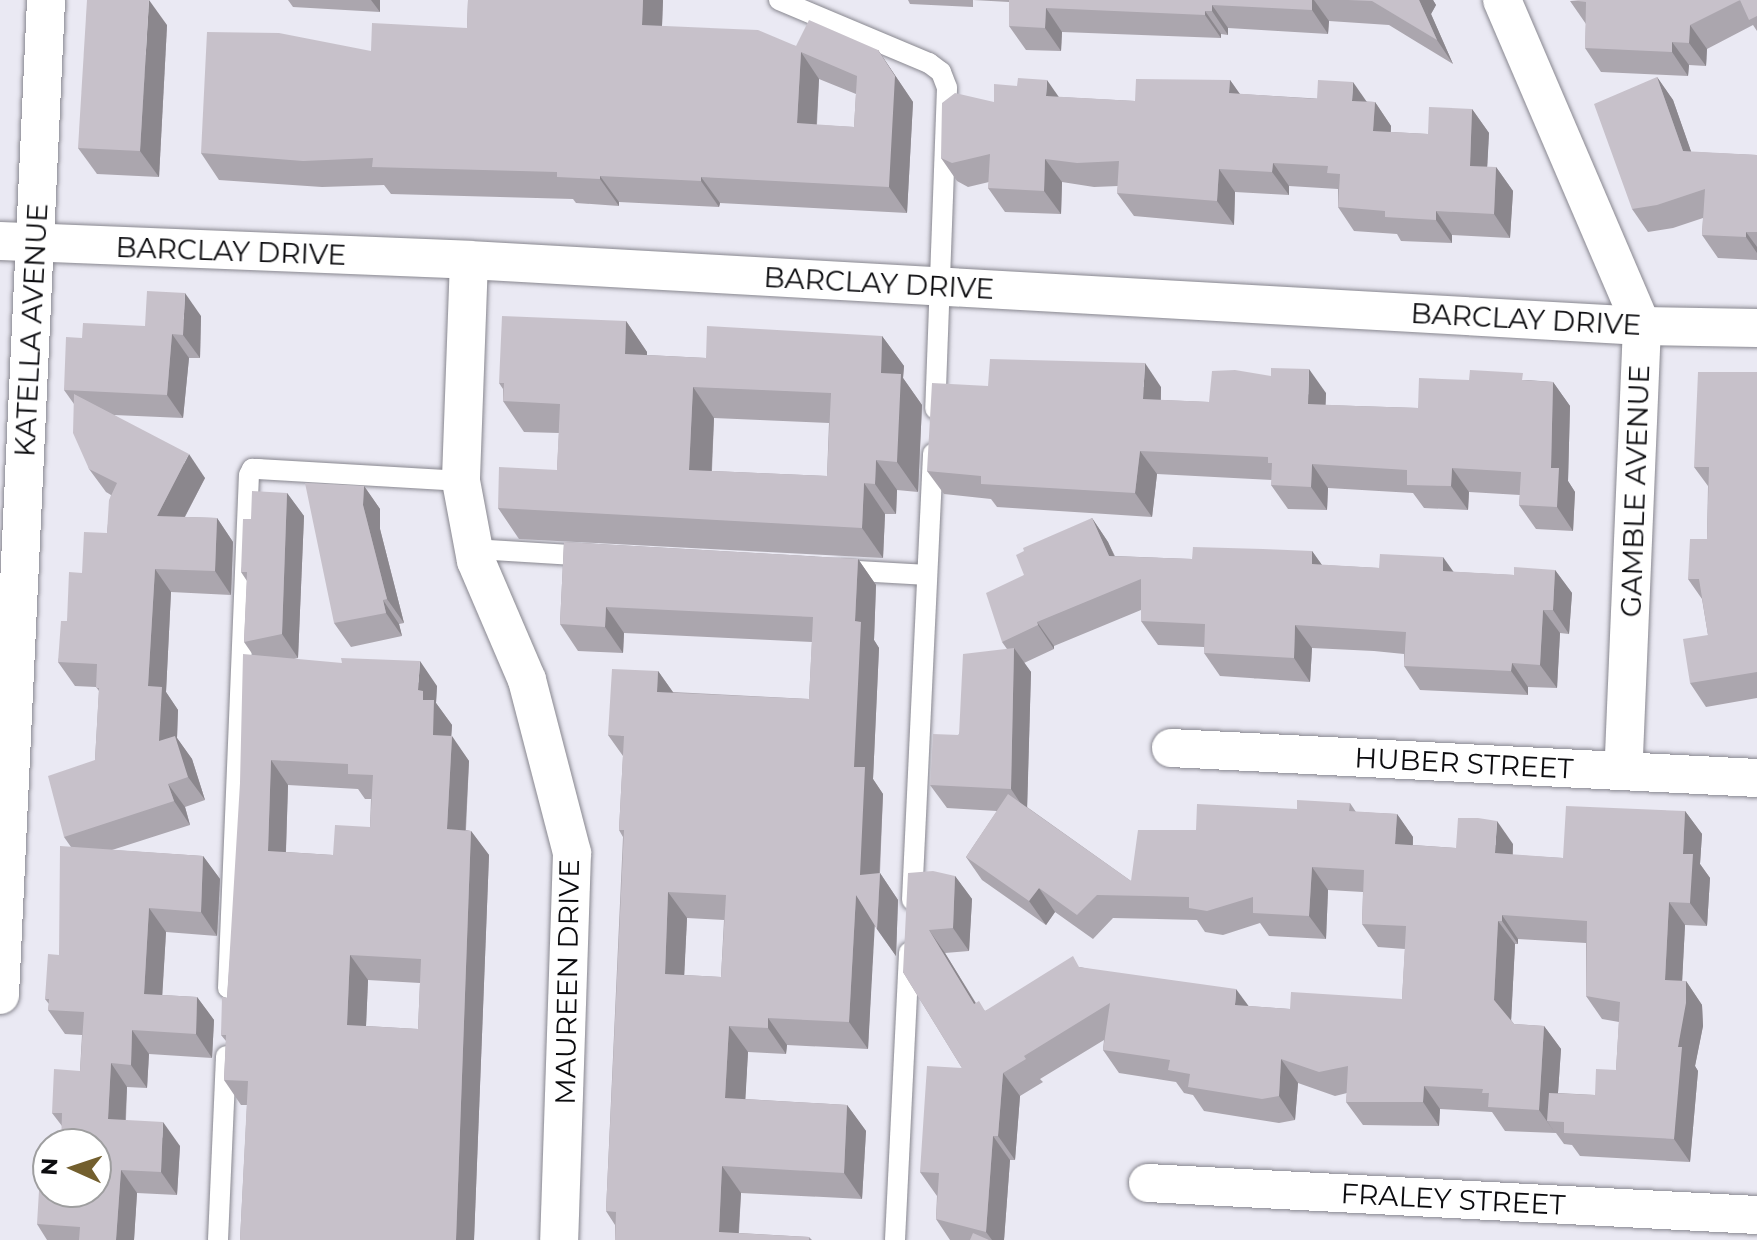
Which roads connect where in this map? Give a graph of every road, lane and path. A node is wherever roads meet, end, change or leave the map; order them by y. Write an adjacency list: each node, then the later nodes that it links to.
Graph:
1 (46, 0): 4 (street, KATELLA AVENUE)
2 (779, 0): 6 (lane)
3 (1502, 0): 7 (street, GAMBLE AVENUE)
4 (18, 242): 5 (street, BARCLAY DRIVE); 17 (street, KATELLA AVENUE)
5 (469, 260): 6 (street, BARCLAY DRIVE); 9 (street, MAUREEN DRIVE)
6 (941, 287): 7 (street, BARCLAY DRIVE); 13 (lane)
7 (1642, 326): 8 (street, BARCLAY DRIVE); 15 (street, GAMBLE AVENUE)
8 (1757, 328)
9 (461, 481): 10 (street, MAUREEN DRIVE); 18 (lane)
10 (474, 549): 11 (lane); 23 (street, MAUREEN DRIVE)
11 (614, 557)
12 (818, 569): 13 (lane)
13 (927, 575): 24 (lane)
14 (1171, 748): 15 (street, HUBER STREET)
15 (1623, 771): 16 (street, HUBER STREET)
16 (1757, 778)
17 (0, 995)
18 (228, 1001)
19 (226, 1033): 22 (lane)
20 (1148, 1183): 21 (street, FRALEY STREET)
21 (1757, 1215)
22 (218, 1240)
23 (559, 1240)
24 (895, 1240)

